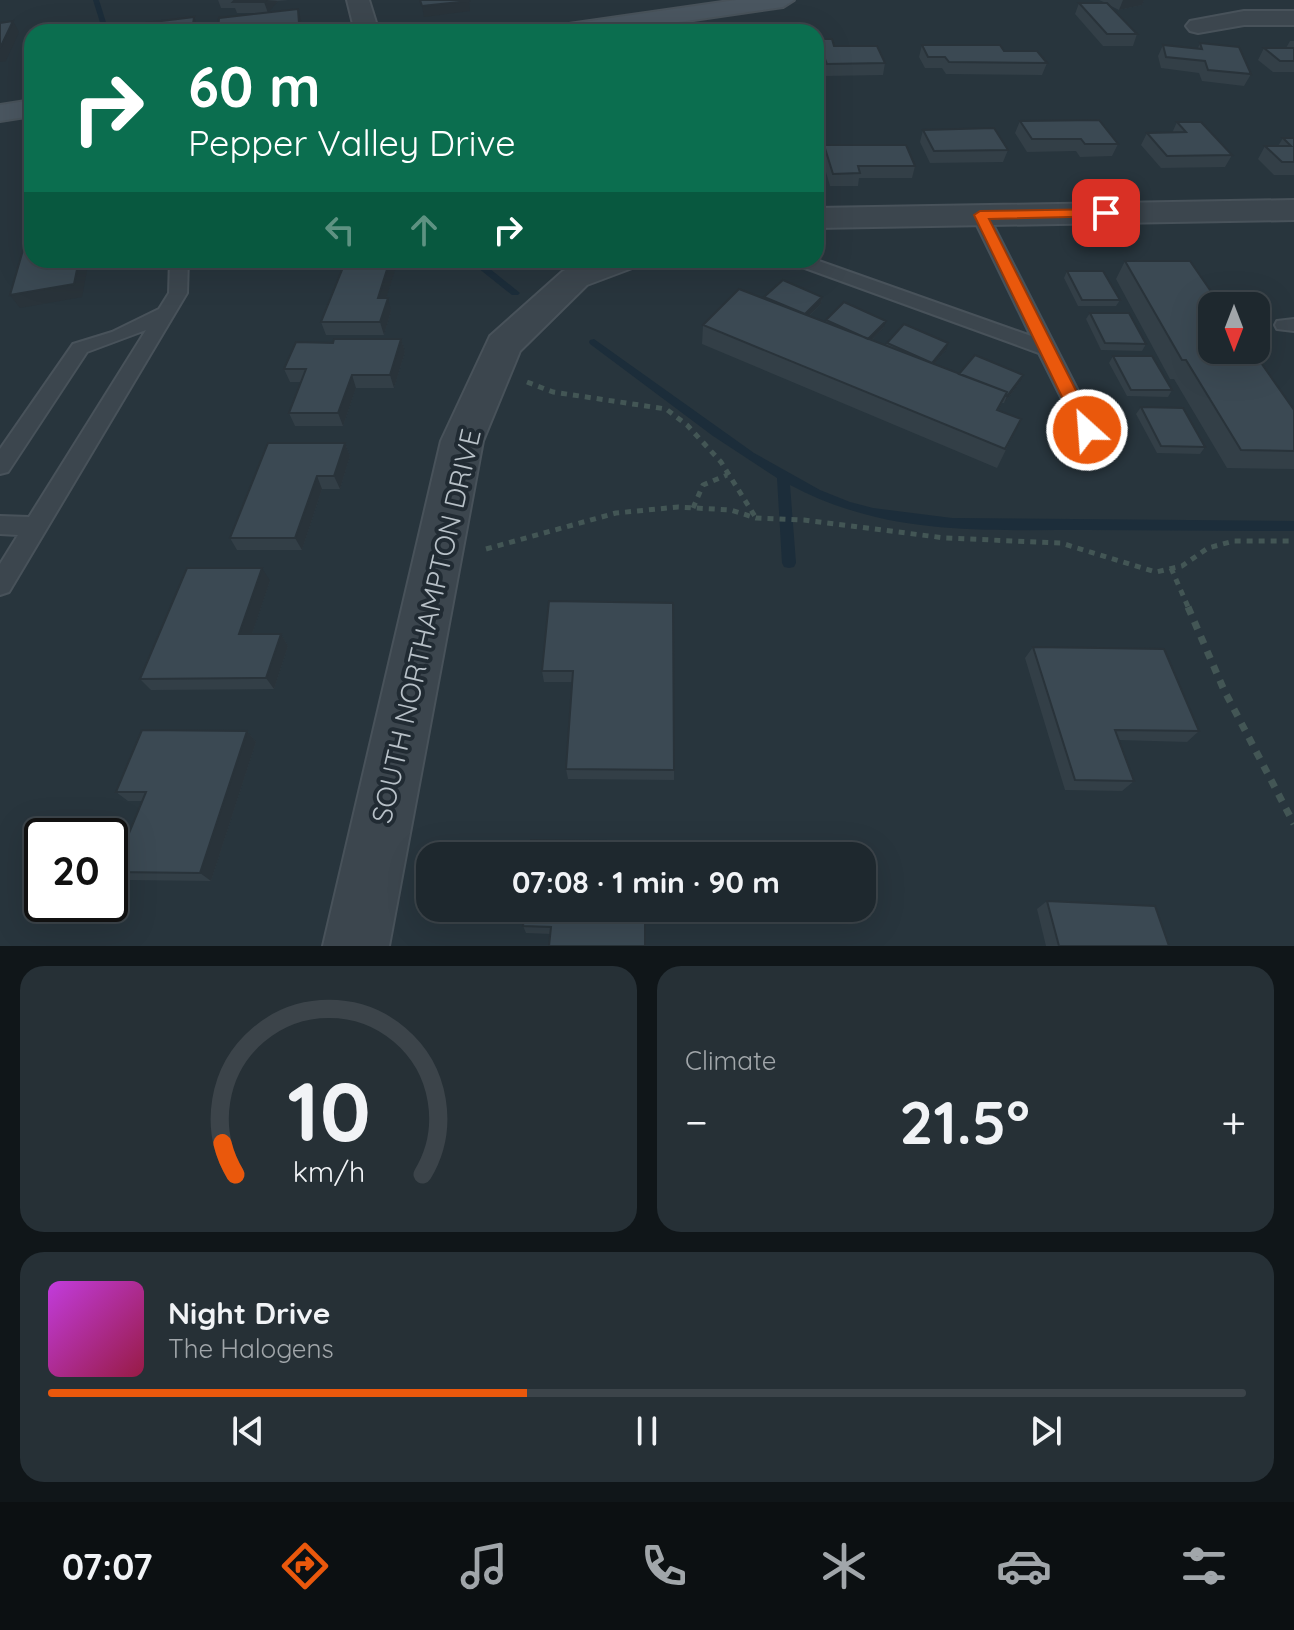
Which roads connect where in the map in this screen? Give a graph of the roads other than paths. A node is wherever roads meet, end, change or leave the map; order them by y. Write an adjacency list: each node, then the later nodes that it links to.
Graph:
1 (358, 0): 4 (street)
2 (783, 0): 5 (main road)
3 (1294, 18): 6 (street)
4 (365, 24)
5 (617, 24)
6 (1198, 26)
7 (24, 109): 8 (main road)
8 (0, 113)
9 (1294, 210): 10 (street)
10 (980, 215): 11 (street); 16 (lane)
11 (824, 218)
12 (179, 268): 15 (lane)
13 (822, 268): 16 (lane)
14 (562, 269): 22 (street, SOUTH NORTHAMPTON DRIVE)
15 (167, 312): 18 (lane); 20 (lane)
16 (1047, 349): 17 (lane)
17 (1087, 430)
18 (0, 466)
19 (0, 525): 20 (lane)
20 (36, 526): 21 (lane)
21 (0, 585)
22 (356, 946)

